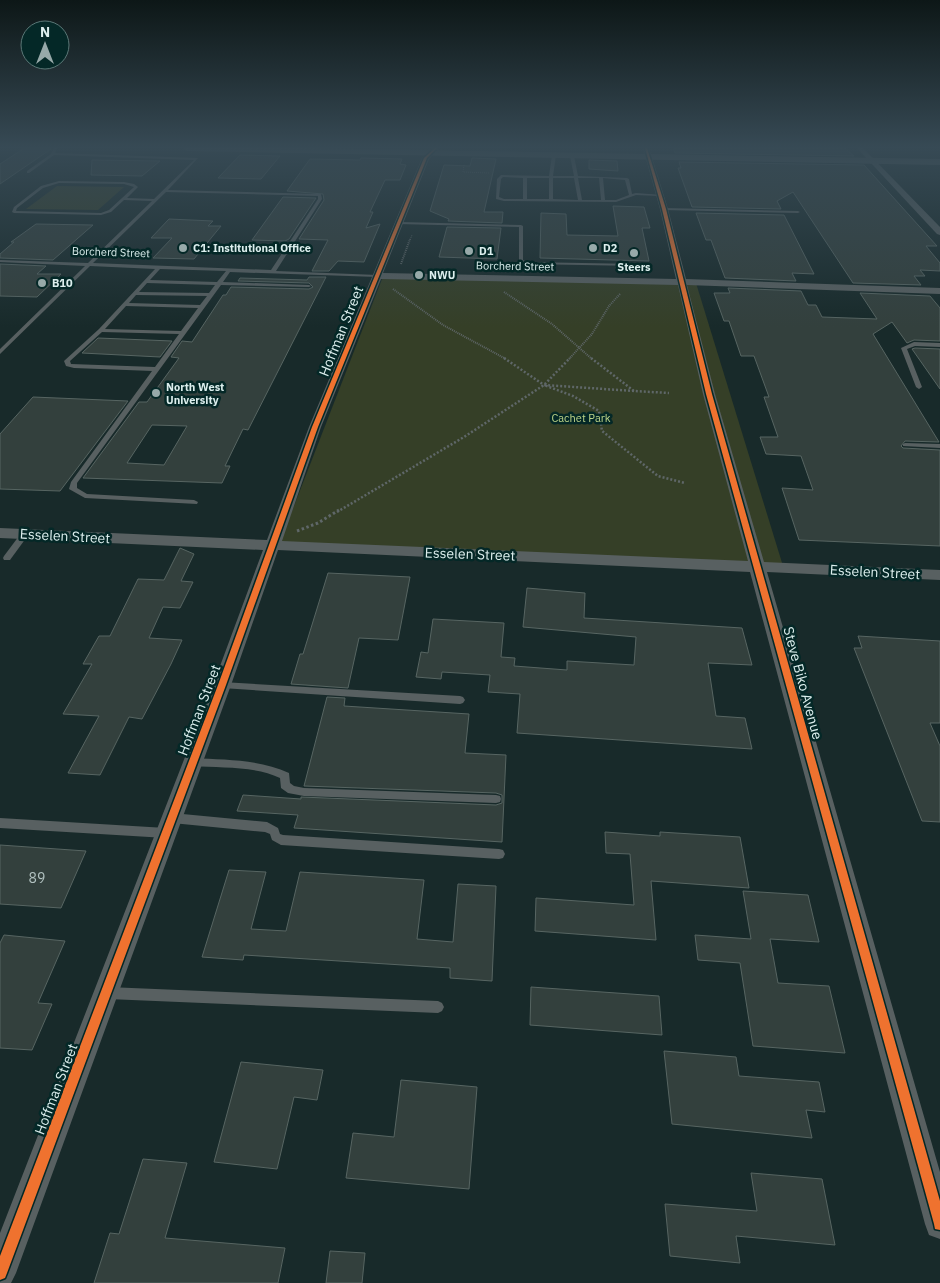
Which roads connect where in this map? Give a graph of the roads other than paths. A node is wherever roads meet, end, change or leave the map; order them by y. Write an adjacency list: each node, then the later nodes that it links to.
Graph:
1 (17, 208): 2 (lane)
2 (114, 208)
3 (149, 208): 13 (lane)
4 (314, 208): 17 (lane)
5 (405, 208): 10 (street, Hoffman Street)
6 (663, 208): 21 (street, Steve Biko Avenue)
7 (742, 208): 9 (lane)
8 (917, 208): 11 (street)
9 (798, 212)
10 (400, 223): 14 (lane); 18 (street, Hoffman Street)
11 (940, 232)
12 (0, 261): 13 (lane, Borcherd Street)
13 (90, 264): 15 (lane, Borcherd Street); 31 (lane)
14 (638, 265)
15 (159, 267): 16 (lane, Borcherd Street); 19 (lane)
16 (229, 270): 17 (lane, Borcherd Street); 20 (lane)
17 (273, 271): 18 (lane, Borcherd Street)
18 (382, 276): 21 (street, Borcherd Street); 39 (street, Hoffman Street)
19 (145, 281): 20 (lane); 24 (lane)
20 (219, 283): 22 (lane); 25 (lane)
21 (682, 283): 23 (street, Borcherd Street); 41 (street, Steve Biko Avenue)
22 (309, 286)
23 (940, 291)
24 (134, 293): 25 (lane); 26 (lane)
25 (211, 295): 27 (lane)
26 (124, 304): 27 (lane); 28 (lane)
27 (202, 306): 29 (lane)
28 (101, 330): 29 (lane); 32 (lane)
29 (183, 333): 32 (lane)
30 (940, 345): 33 (lane)
31 (0, 352)
32 (157, 369): 36 (lane)
33 (919, 387)
34 (905, 445): 35 (lane)
35 (940, 446)
36 (194, 502)
37 (0, 533): 38 (street, Esselen Street)
38 (25, 534): 39 (street, Esselen Street); 40 (lane)
39 (274, 542): 41 (street, Esselen Street); 43 (street, Hoffman Street)
40 (6, 558)
41 (758, 566): 42 (street, Esselen Street); 52 (street, Steve Biko Avenue)
42 (940, 575)
43 (222, 685): 44 (lane); 45 (street, Hoffman Street)
44 (460, 700)
45 (193, 762): 46 (lane); 48 (street, Hoffman Street)
46 (496, 800)
47 (0, 824): 48 (lane)
48 (169, 826): 49 (lane); 50 (street, Hoffman Street)
49 (499, 854)
50 (106, 993): 51 (lane); 53 (street, Hoffman Street)
51 (438, 1006)
52 (940, 1224)
53 (0, 1272)

